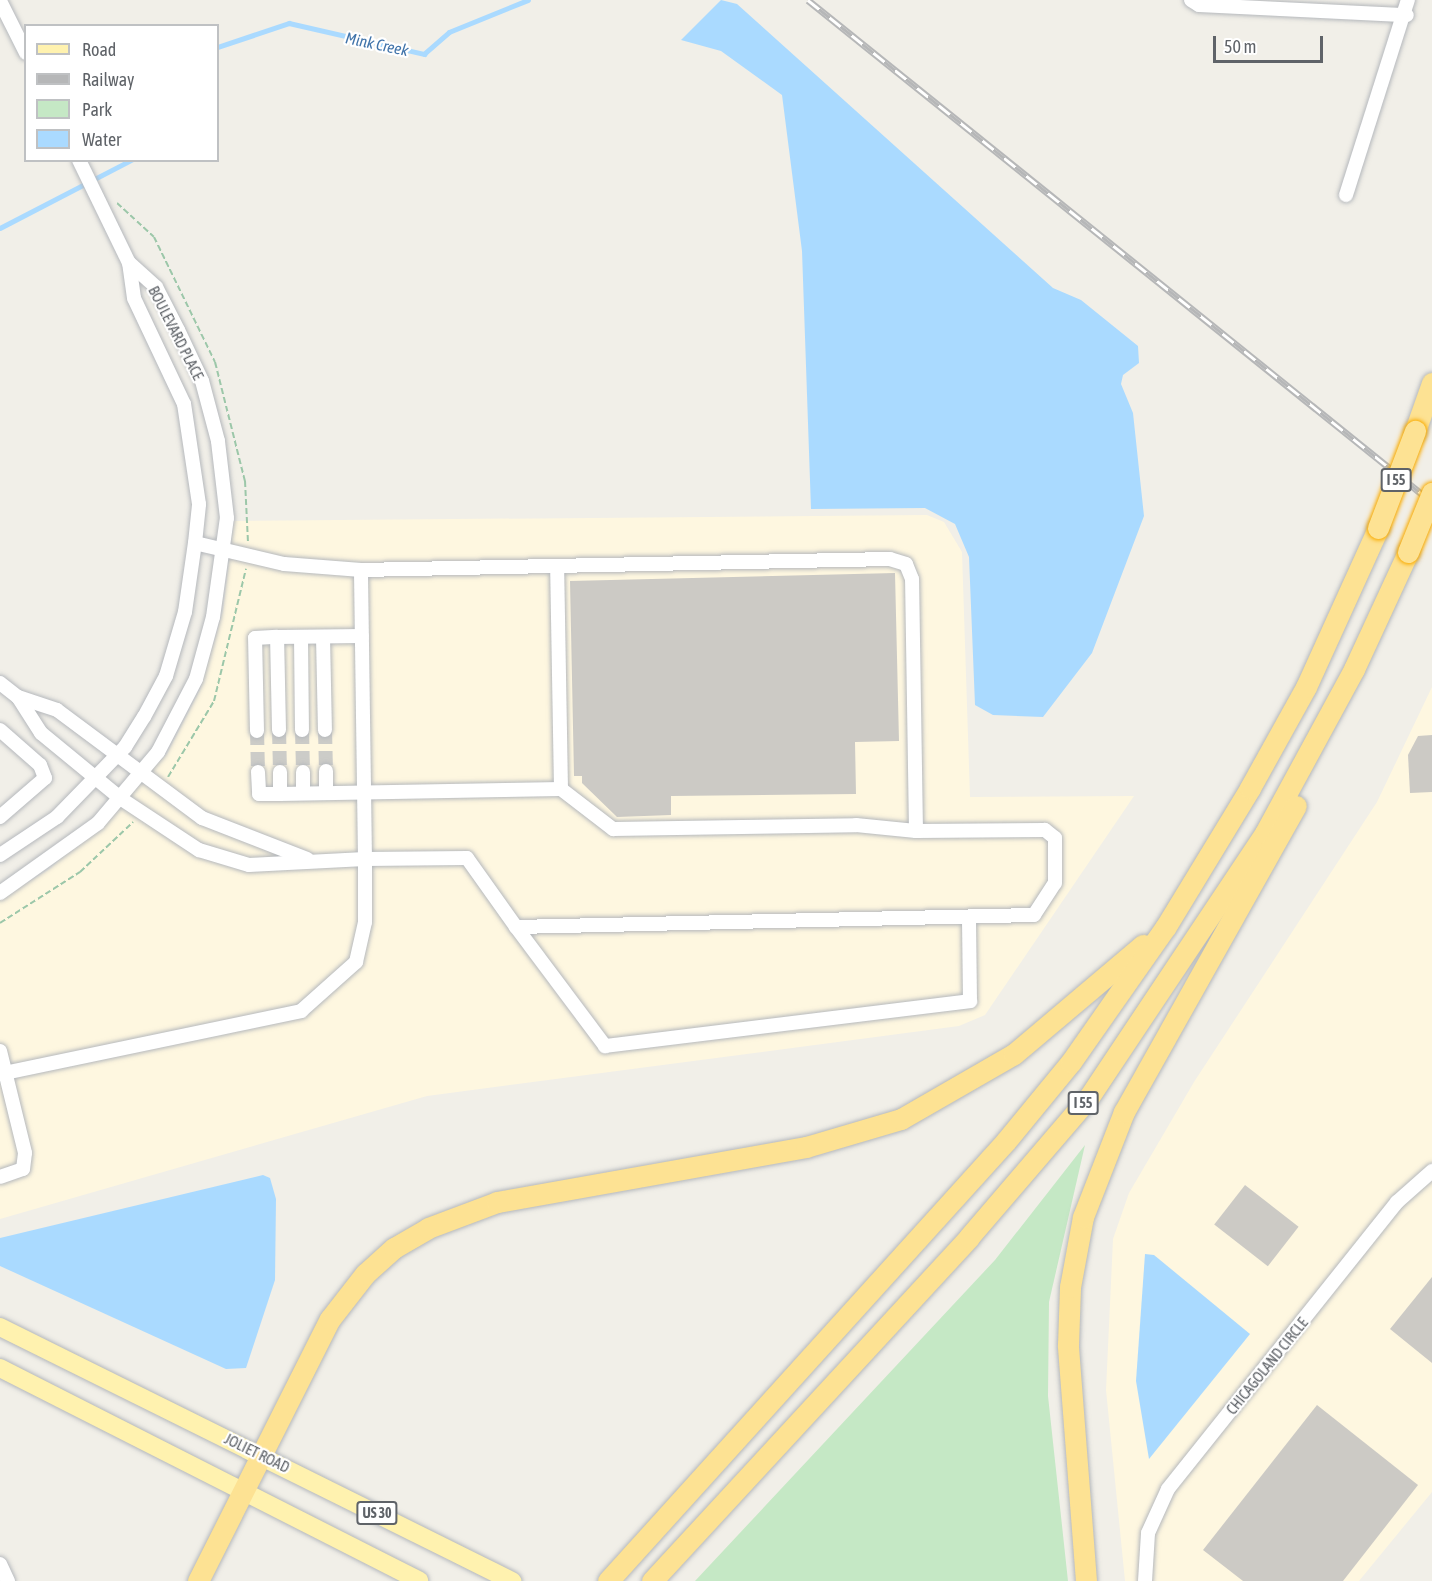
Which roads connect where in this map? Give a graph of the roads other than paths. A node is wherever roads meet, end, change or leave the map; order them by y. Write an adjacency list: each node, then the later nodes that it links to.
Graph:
1 (1191, 0): 4 (street)
2 (1408, 0): 4 (street)
3 (0, 1): 5 (street)
4 (1407, 15): 7 (street)
5 (24, 49)
6 (79, 162): 8 (street)
7 (1346, 195)
8 (129, 263): 11 (street, BOULEVARD PLACE); 12 (street, BOULEVARD PLACE)
9 (1432, 383): 48 (highway, I 55, bridge)
10 (1432, 493): 26 (highway, I 55, bridge)
11 (195, 543): 12 (street); 27 (street, BOULEVARD PLACE)
12 (226, 549): 14 (street); 32 (street, BOULEVARD PLACE)
13 (557, 567): 14 (street); 34 (street); 41 (street)
14 (361, 570): 15 (street)
15 (362, 636): 17 (street); 35 (street)
16 (301, 637): 17 (street); 18 (street); 23 (street)
17 (323, 637): 24 (street)
18 (277, 638): 22 (street); 25 (street)
19 (0, 683): 20 (street)
20 (18, 697): 27 (street); 33 (street)
21 (0, 730): 40 (street)
22 (279, 730)
23 (302, 730)
24 (325, 730)
25 (257, 731)
26 (1317, 742): 59 (highway, I 55); 64 (highway)
27 (116, 755): 32 (street); 33 (street, BOULEVARD PLACE)
28 (326, 771): 37 (street)
29 (258, 772): 38 (street)
30 (280, 772): 38 (street)
31 (303, 772): 36 (street)
32 (141, 774): 39 (street, BOULEVARD PLACE); 44 (street)
33 (95, 778): 39 (street); 42 (street, BOULEVARD PLACE)
34 (561, 789): 35 (street); 41 (street)
35 (364, 792): 37 (street); 43 (street)
36 (303, 793): 37 (street); 38 (street)
37 (326, 793)
38 (280, 794)
39 (120, 798): 44 (street); 45 (street, BOULEVARD PLACE)
40 (2, 815)
41 (916, 831): 46 (street)
42 (0, 855)
43 (365, 859): 44 (street); 47 (street); 50 (street)
44 (309, 860)
45 (0, 893)
46 (969, 917): 47 (street); 47 (street)
47 (516, 927)
48 (1165, 928): 55 (highway); 58 (highway, I 55)
49 (0, 1051): 50 (street)
50 (4, 1074): 52 (street)
51 (1432, 1171): 65 (street, CHICAGOLAND CIRCLE)
52 (0, 1177)
53 (0, 1327): 55 (main road, JOLIET ROAD / US 30)
54 (0, 1368): 56 (main road)
55 (264, 1456): 56 (highway); 63 (main road, JOLIET ROAD / US 30)
56 (244, 1494): 61 (highway); 62 (main road)
57 (0, 1564): 60 (street)
58 (616, 1573)
59 (653, 1580)
60 (8, 1581)
61 (198, 1581)
62 (419, 1581)
63 (512, 1581)
64 (1086, 1581)
65 (1145, 1581)

